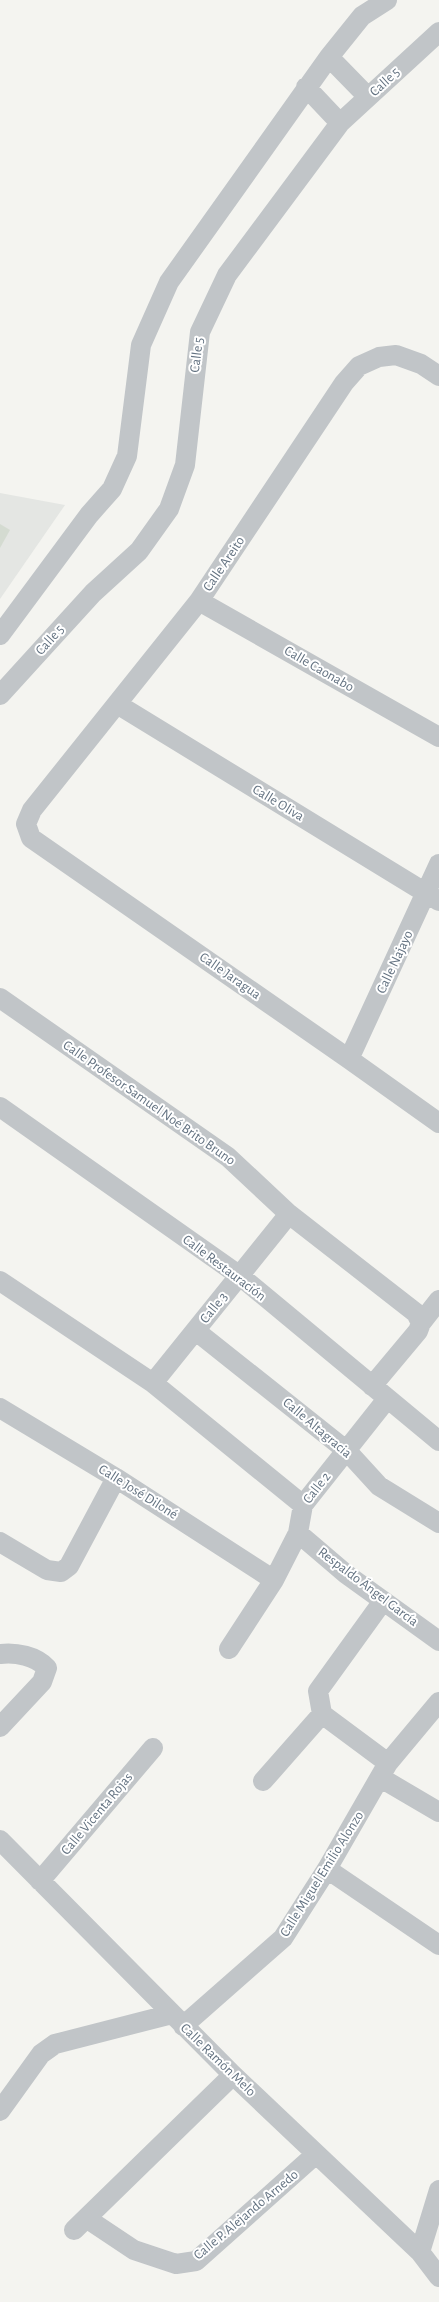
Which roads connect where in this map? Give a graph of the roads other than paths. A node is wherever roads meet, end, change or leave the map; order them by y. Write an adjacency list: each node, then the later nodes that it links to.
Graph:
1 (387, 0): 3 (street)
2 (439, 32): 5 (street, Calle 5)
3 (329, 57): 4 (street); 5 (street)
4 (306, 87): 6 (street); 9 (street)
5 (368, 97): 6 (street, Calle 5)
6 (340, 123): 10 (street, Calle 5)
7 (439, 376): 8 (street, Calle Areito)
8 (199, 601): 11 (street, Calle Areito); 12 (street, Calle Caonabo)
9 (0, 635)
10 (0, 695)
11 (117, 704): 13 (street, Calle Areito); 15 (street, Calle Oliva)
12 (439, 737)
13 (26, 824): 17 (street, Calle Jaragua)
14 (439, 864): 15 (street, Calle Najayo)
15 (433, 897): 17 (street, Calle Najayo)
16 (0, 998): 20 (street, Calle Profesor Samuel Noé Brito Bruno)
17 (349, 1059): 19 (street, Calle Jaragua)
18 (0, 1107): 21 (street, Calle Restauración)
19 (439, 1124)
20 (290, 1214): 21 (street, Calle 3); 24 (street, Calle Profesor Samuel Noé Brito Bruno)
21 (240, 1276): 25 (street, Calle 3); 27 (street, Calle Restauración)
22 (0, 1282): 26 (street)
23 (439, 1300): 24 (street, Calle 2)
24 (421, 1323): 27 (street, Calle 2)
25 (196, 1331): 26 (street, Calle 3); 30 (street, Calle Altagracia)
26 (153, 1383): 32 (street)
27 (380, 1392): 29 (street, Calle Restauración); 30 (street, Calle 2)
28 (0, 1408): 31 (street, Calle José Diloné)
29 (439, 1441)
30 (347, 1452): 32 (street, Calle 2); 33 (street, Calle Altagracia)
31 (116, 1478): 35 (street); 36 (street, Calle José Diloné)
32 (303, 1505): 34 (street, Calle 2)
33 (439, 1523)
34 (298, 1532): 36 (street, Calle 2); 37 (street, Respaldo Ángel García)
35 (0, 1542)
36 (274, 1580): 39 (street, Calle 2)
37 (384, 1601): 38 (street, Respaldo Ángel García); 42 (street)
38 (439, 1641)
39 (229, 1649)
40 (0, 1654): 43 (street)
41 (439, 1702): 45 (street, Calle Miguel Emilio Alonzo)
42 (322, 1714): 45 (street); 46 (street)
43 (0, 1727)
44 (153, 1748): 50 (street, Calle Vicenta Rojas)
45 (385, 1770): 47 (street); 49 (street, Calle Miguel Emilio Alonzo)
46 (263, 1781)
47 (439, 1812)
48 (0, 1840): 50 (street, Calle Ramón Melo)
49 (328, 1869): 51 (street); 52 (street, Calle Miguel Emilio Alonzo)
50 (40, 1881): 52 (street, Calle Ramón Melo)
51 (439, 1945)
52 (178, 2020): 53 (street, Calle Ramón Melo); 54 (street, Calle Miguel Emilio Alonzo)
53 (233, 2075): 55 (street, Calle Ramón Melo); 55 (street, Calle P. Alejando Arnedo)
54 (0, 2112)
55 (316, 2154): 57 (street, Calle Ramón Melo)
56 (439, 2190): 57 (street)
57 (420, 2252): 58 (street, Calle Ramón Melo)
58 (439, 2277)

